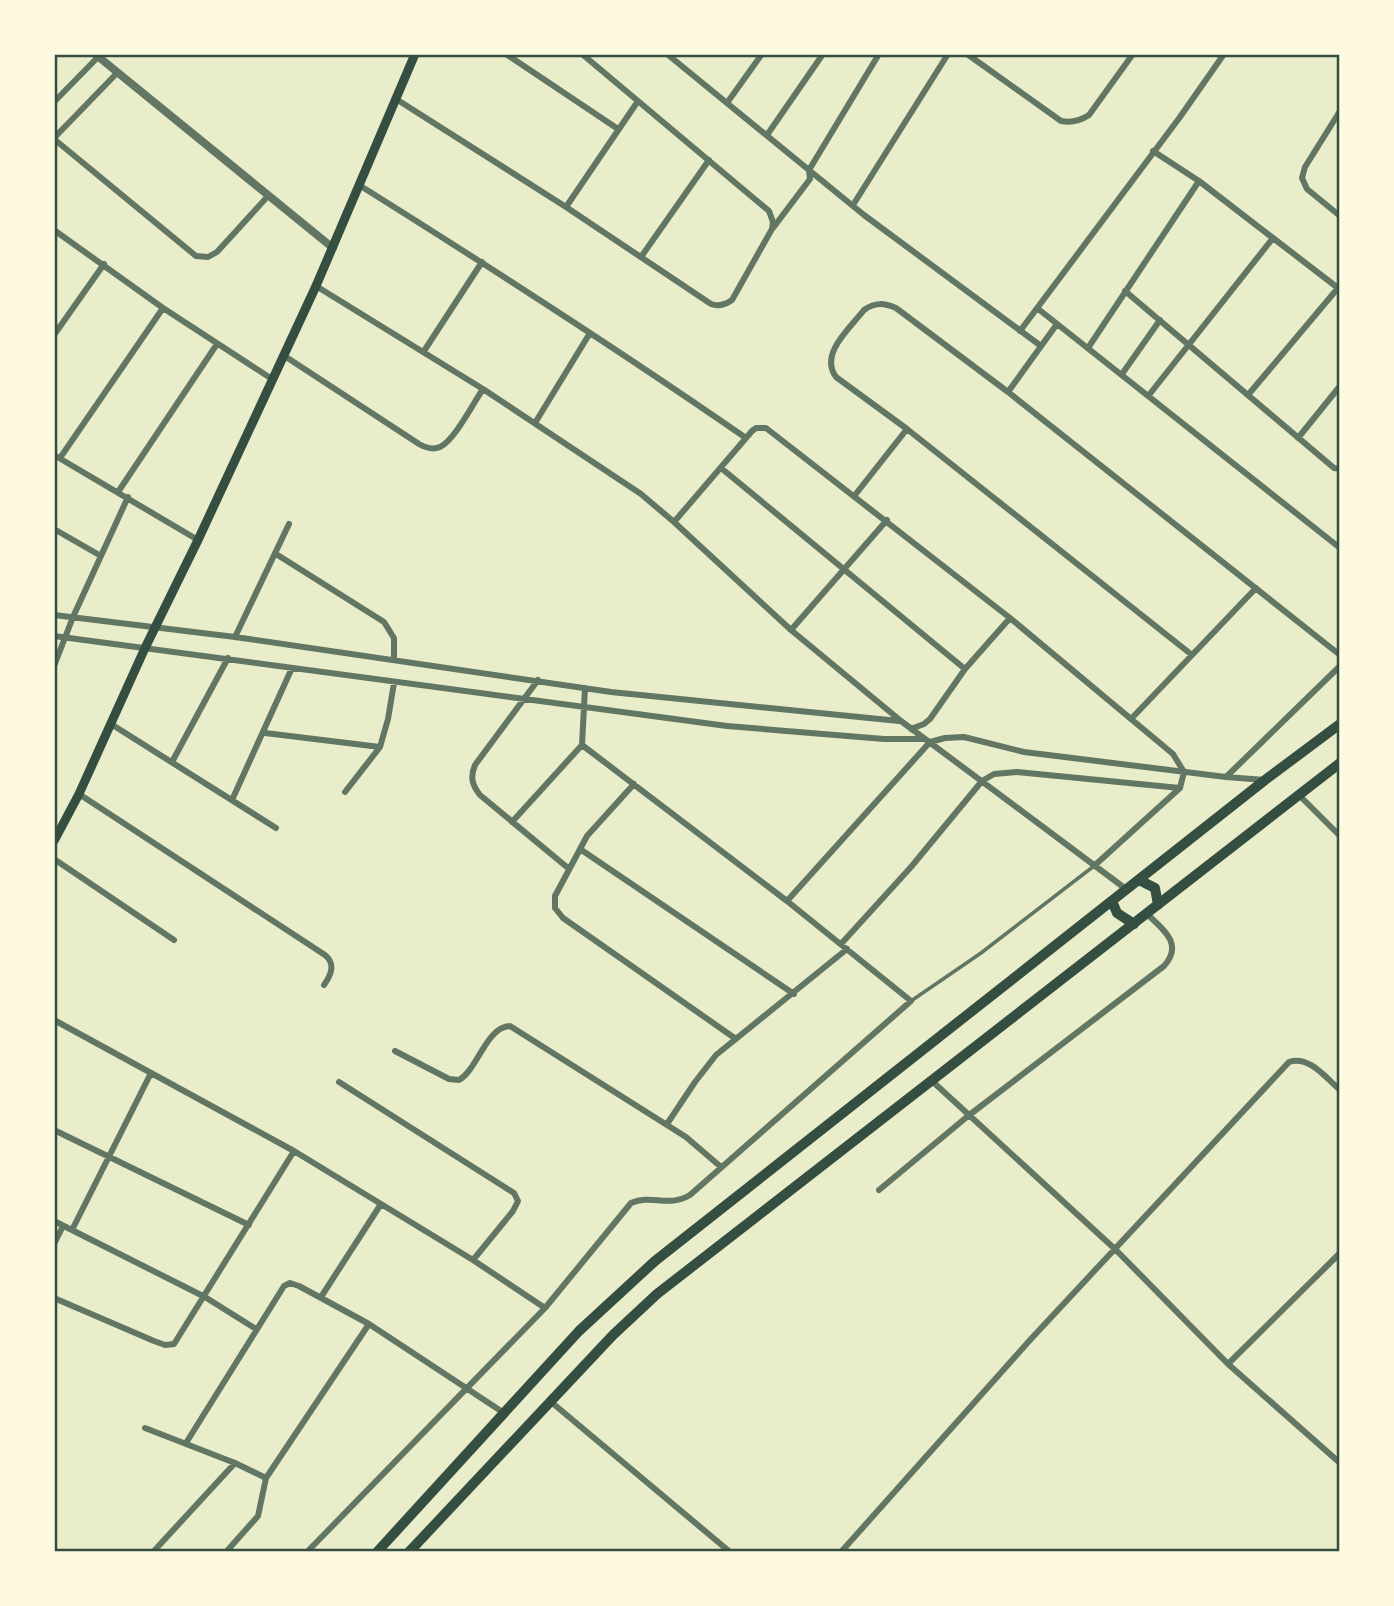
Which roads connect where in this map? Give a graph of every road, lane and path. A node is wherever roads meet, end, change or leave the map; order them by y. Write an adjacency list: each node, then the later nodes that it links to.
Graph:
1 (415, 54): 14 (main road)
2 (506, 54): 19 (street)
3 (582, 54): 15 (street)
4 (667, 54): 17 (street)
5 (762, 54): 17 (street)
6 (823, 54): 20 (street)
7 (879, 54): 24 (street)
8 (948, 54): 28 (street)
9 (967, 54): 10 (street)
10 (1133, 54)
11 (1224, 54): 22 (street)
12 (96, 55): 13 (street); 16 (street)
13 (117, 73): 21 (street); 27 (street)
14 (396, 99): 26 (main road); 29 (street)
15 (638, 101): 19 (street); 23 (street)
16 (54, 102)
17 (727, 103): 20 (street)
18 (1340, 111): 30 (street)
19 (618, 129): 29 (street)
20 (767, 135): 24 (street)
21 (54, 139): 27 (street)
22 (1153, 151): 25 (street); 42 (street)
23 (709, 160): 31 (street); 35 (street)
24 (809, 170): 28 (street); 31 (street)
25 (1199, 181): 33 (street); 40 (street)
26 (359, 185): 34 (main road); 36 (street)
27 (268, 196): 34 (street)
28 (853, 205): 45 (street)
29 (566, 207): 35 (street)
30 (1340, 216)
31 (772, 229): 35 (street)
32 (54, 230): 37 (street)
33 (1273, 238): 39 (street); 49 (street)
34 (333, 248): 38 (main road)
35 (641, 257)
36 (482, 262): 46 (street); 52 (street)
37 (104, 264): 41 (street); 47 (street)
38 (316, 286): 52 (street); 53 (main road)
39 (1339, 287): 60 (street)
40 (1125, 291): 43 (street); 51 (street)
41 (163, 308): 48 (street); 65 (street)
42 (1037, 308): 44 (street); 45 (street)
43 (1160, 320): 49 (street); 54 (street)
44 (1057, 324): 50 (street); 51 (street)
45 (1020, 331): 50 (street)
46 (590, 333): 61 (street); 63 (street)
47 (54, 335)
48 (217, 344): 55 (street); 68 (street)
49 (1188, 344): 59 (street); 60 (street)
50 (1041, 346): 58 (street)
51 (1088, 348): 54 (street)
52 (424, 351): 57 (street)
53 (283, 355): 55 (main road); 57 (street)
54 (1122, 374): 59 (street)
55 (272, 379): 75 (main road)
56 (1340, 386): 64 (street)
57 (483, 388): 61 (street)
58 (1008, 391): 62 (street); 80 (street)
59 (1149, 395): 76 (street)
60 (1248, 396): 64 (street)
61 (535, 423): 72 (street)
62 (906, 429): 69 (street); 90 (street)
63 (746, 438): 66 (street); 69 (street)
64 (1298, 438): 67 (street)
65 (57, 456): 68 (street)
66 (721, 468): 72 (street); 79 (street)
67 (1340, 469)
68 (118, 492): 70 (street)
69 (855, 495): 71 (street)
70 (128, 497): 75 (street); 78 (street)
71 (887, 520): 79 (street); 83 (street)
72 (674, 522): 85 (street)
73 (289, 524): 77 (street)
74 (55, 530): 78 (street)
75 (198, 540): 84 (main road)
76 (1340, 548)
77 (276, 554): 88 (street); 93 (street)
78 (101, 556): 82 (street)
79 (846, 570): 85 (street); 97 (street)
80 (1256, 588): 90 (street); 91 (street)
81 (54, 615): 82 (street)
82 (73, 617): 84 (street); 87 (street)
83 (1010, 618): 97 (street); 103 (street)
84 (156, 626): 88 (street); 89 (main road)
85 (792, 630): 104 (street)
86 (54, 636): 87 (street)
87 (65, 637): 89 (street); 94 (street)
88 (235, 637): 93 (street)
89 (145, 648): 92 (street); 105 (main road)
90 (1192, 655): 103 (street)
91 (1340, 655)
92 (228, 658): 96 (street); 112 (street)
93 (394, 659): 98 (street)
94 (54, 666)
95 (1340, 666): 115 (street)
96 (292, 668): 99 (street); 108 (street)
97 (965, 669): 107 (street)
98 (538, 680): 100 (street); 101 (street)
99 (394, 683): 101 (street); 111 (street)
100 (585, 688): 102 (street); 104 (street)
101 (525, 699): 102 (street); 124 (street)
102 (584, 708): 109 (street); 110 (street)
103 (1131, 719): 114 (street)
104 (901, 721): 107 (street)
105 (111, 724): 112 (street); 121 (main road)
106 (1340, 724): 116 (main road)
107 (912, 729): 109 (street)
108 (265, 733): 111 (street); 123 (street)
109 (928, 741): 114 (street); 117 (street); 134 (street)
110 (582, 745): 118 (street); 124 (street)
111 (380, 747): 120 (street)
112 (172, 762): 123 (street)
113 (1340, 763): 122 (main road)
114 (1184, 772): 115 (street); 119 (street)
115 (1226, 777): 116 (street)
116 (1265, 780): 132 (main road)
117 (982, 782): 119 (street); 130 (street); 140 (street)
118 (634, 784): 128 (street); 134 (street)
119 (1180, 788): 130 (street)
120 (345, 792)
121 (79, 794): 127 (main road); 142 (street)
122 (1300, 795): 126 (street); 136 (main road)
123 (232, 800): 125 (street)
124 (512, 822): 131 (street)
125 (276, 828)
126 (1340, 836)
127 (54, 841)
128 (580, 849): 131 (street); 143 (street)
129 (54, 859): 139 (street)
130 (1094, 866): 133 (street); 144 (lane)
131 (568, 868): 146 (street)
132 (1139, 880): 133 (main road); 136 (main road)
133 (1126, 889): 135 (main road)
134 (787, 901): 140 (street)
135 (1112, 901): 138 (main road); 177 (main road)
136 (1158, 905): 137 (main road)
137 (1147, 914): 138 (main road); 152 (street)
138 (1134, 924): 149 (main road)
139 (174, 940)
140 (841, 944): 141 (street)
141 (847, 949): 143 (street); 144 (street)
142 (324, 985)
143 (794, 994): 146 (street)
144 (911, 1001): 157 (street)
145 (54, 1020): 148 (street)
146 (736, 1038): 153 (street)
147 (395, 1051): 153 (street)
148 (151, 1073): 155 (street); 156 (street)
149 (932, 1081): 152 (street); 176 (main road)
150 (339, 1082): 167 (street)
151 (1340, 1090): 165 (street)
152 (968, 1116): 158 (street); 165 (street)
153 (667, 1124): 157 (street)
154 (54, 1130): 156 (street)
155 (294, 1151): 159 (street); 161 (street)
156 (109, 1156): 161 (street); 163 (street)
157 (721, 1167): 171 (street)
158 (879, 1190)
159 (381, 1204): 167 (street); 170 (street)
160 (54, 1221): 162 (street)
161 (249, 1225): 169 (street)
162 (63, 1226): 163 (street); 164 (street)
163 (72, 1230): 169 (street)
164 (54, 1244)
165 (1116, 1250): 174 (street); 189 (street)
166 (1340, 1253): 174 (street)
167 (473, 1260): 171 (street)
168 (54, 1297): 169 (street)
169 (205, 1297): 173 (street)
170 (321, 1297): 172 (street); 173 (street)
171 (545, 1308): 175 (street)
172 (369, 1324): 175 (street); 182 (street)
173 (256, 1329): 179 (street)
174 (1228, 1364): 181 (street)
175 (466, 1388): 177 (street); 185 (street)
176 (550, 1401): 187 (main road); 188 (street)
177 (504, 1413): 186 (main road)
178 (145, 1428): 179 (street)
179 (186, 1443): 180 (street)
180 (235, 1463): 182 (street); 183 (street)
181 (1340, 1463)
182 (266, 1478): 184 (street)
183 (153, 1552)
184 (226, 1552)
185 (307, 1552)
186 (377, 1552)
187 (409, 1552)
188 (730, 1552)
189 (841, 1552)

